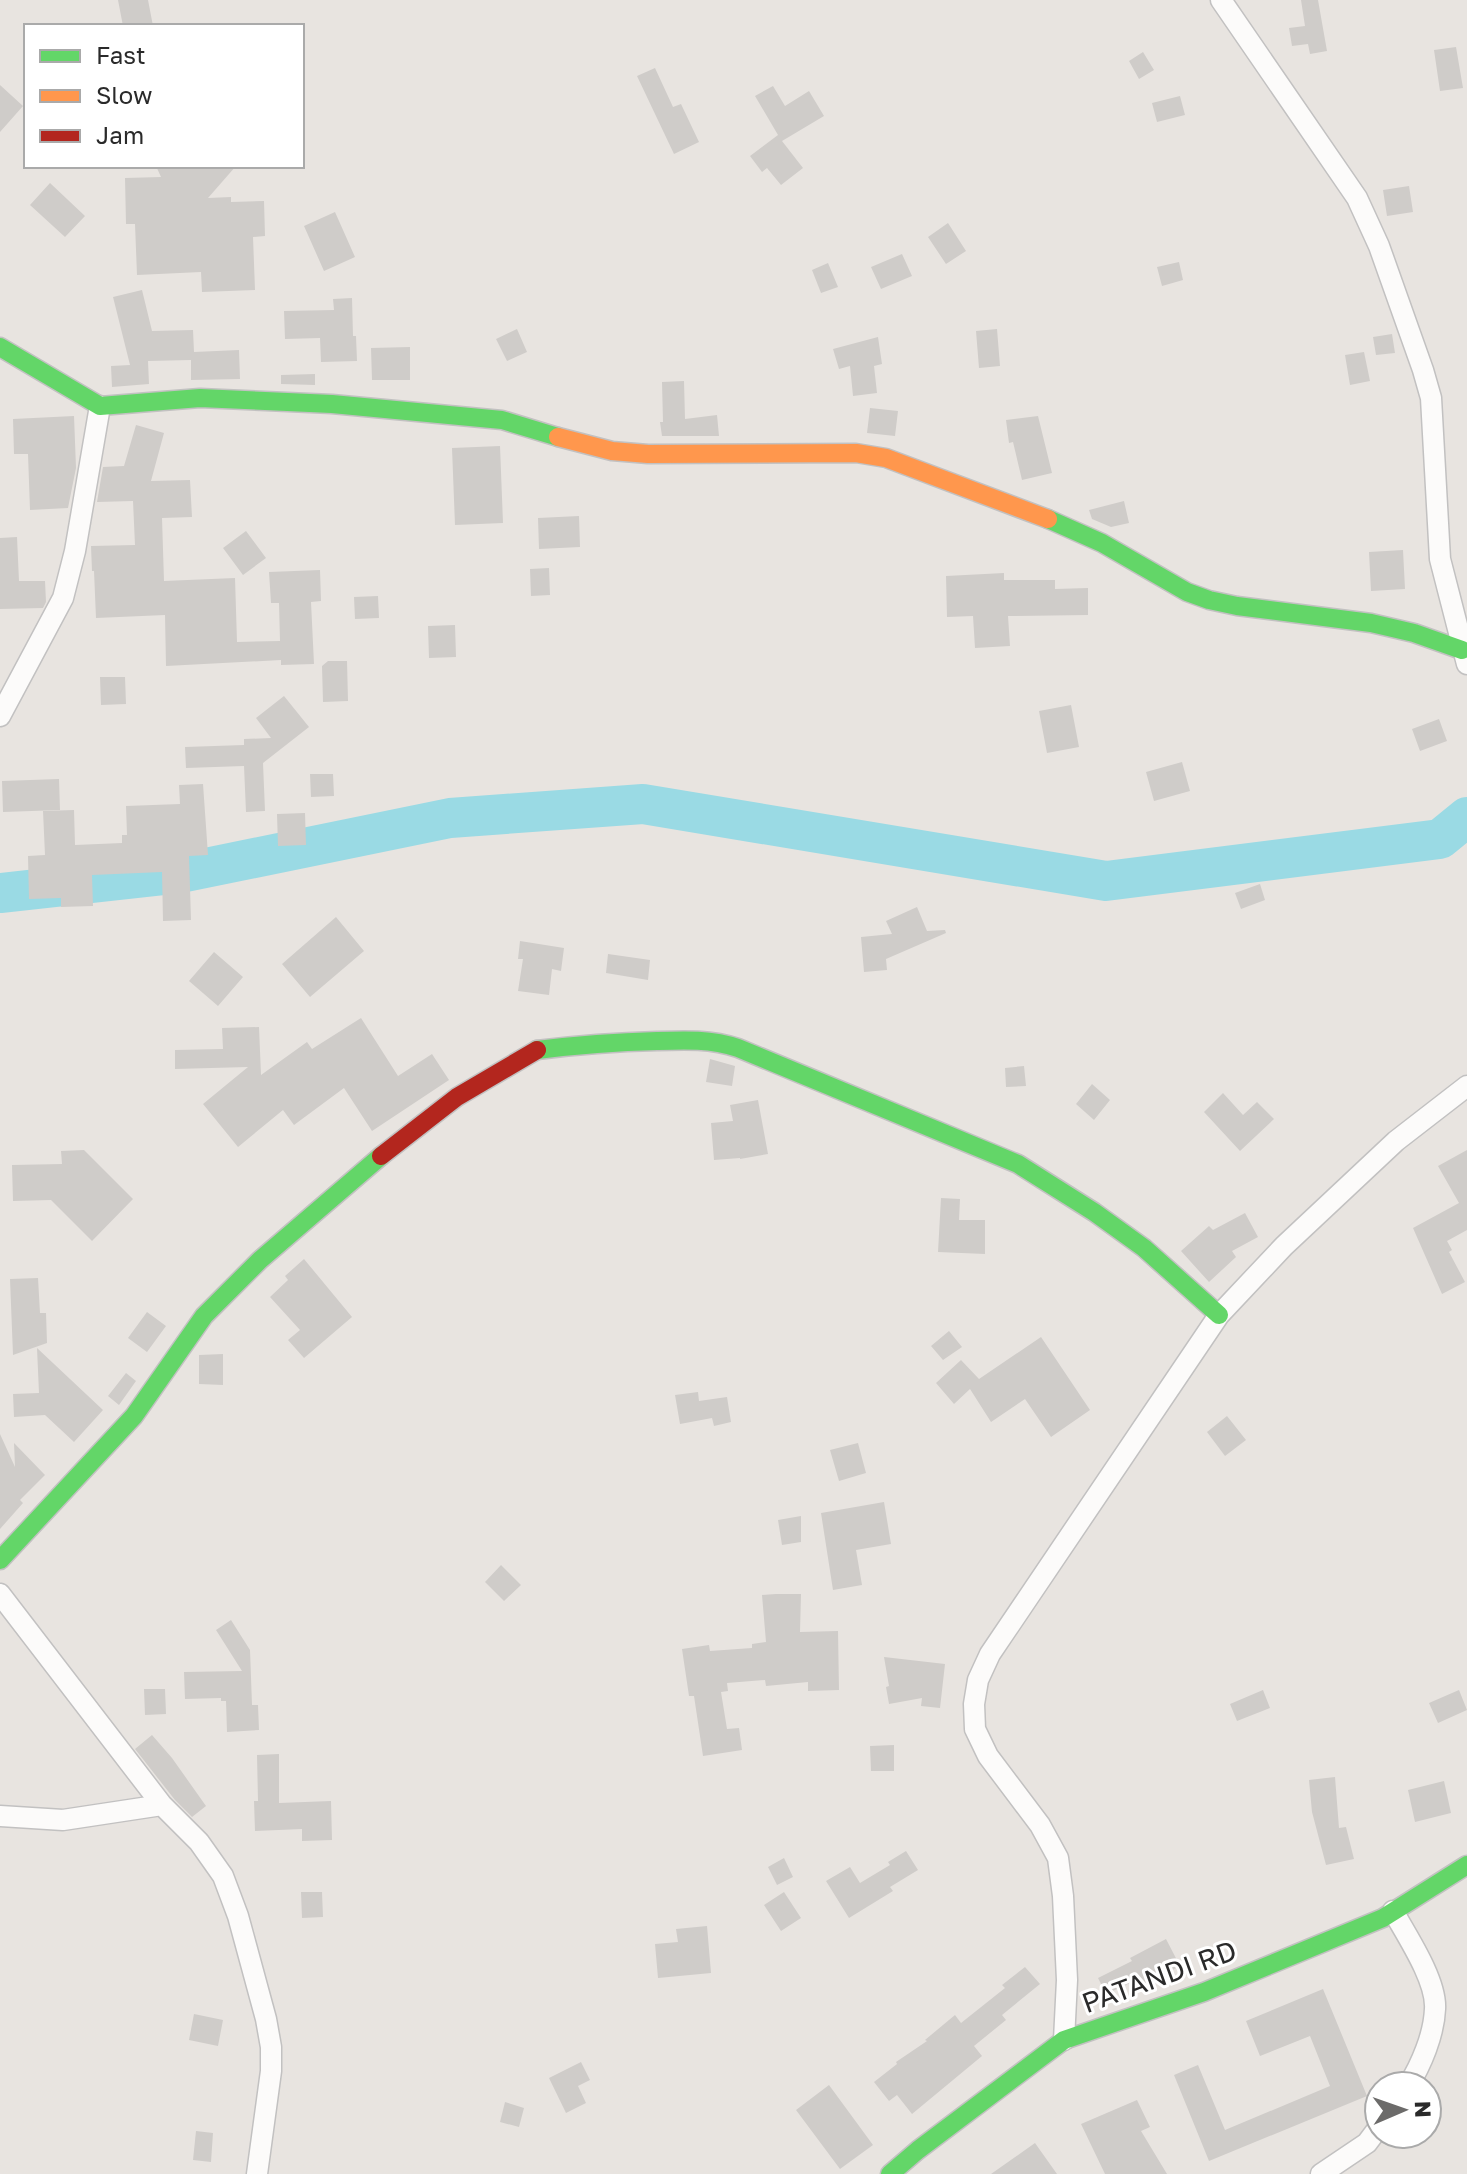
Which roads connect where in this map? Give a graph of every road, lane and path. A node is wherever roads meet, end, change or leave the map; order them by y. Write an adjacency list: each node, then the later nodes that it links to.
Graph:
1 (1221, 0): 4 (street)
2 (0, 347): 3 (street)
3 (100, 406): 4 (street); 5 (street)
4 (1465, 657)
5 (0, 716)
6 (1467, 1086): 7 (street)
7 (1219, 1315): 8 (street); 14 (street)
8 (0, 1560)
9 (0, 1594): 10 (street)
10 (162, 1805): 11 (street); 17 (street)
11 (0, 1816)
12 (1467, 1865): 13 (street, PATANDI RD)
13 (1393, 1911): 14 (street, PATANDI RD); 15 (street)
14 (1064, 2040): 18 (street, PATANDI RD)
15 (1418, 2070)
16 (1363, 2146): 19 (street)
17 (257, 2174)
18 (890, 2174)
19 (1321, 2174)

